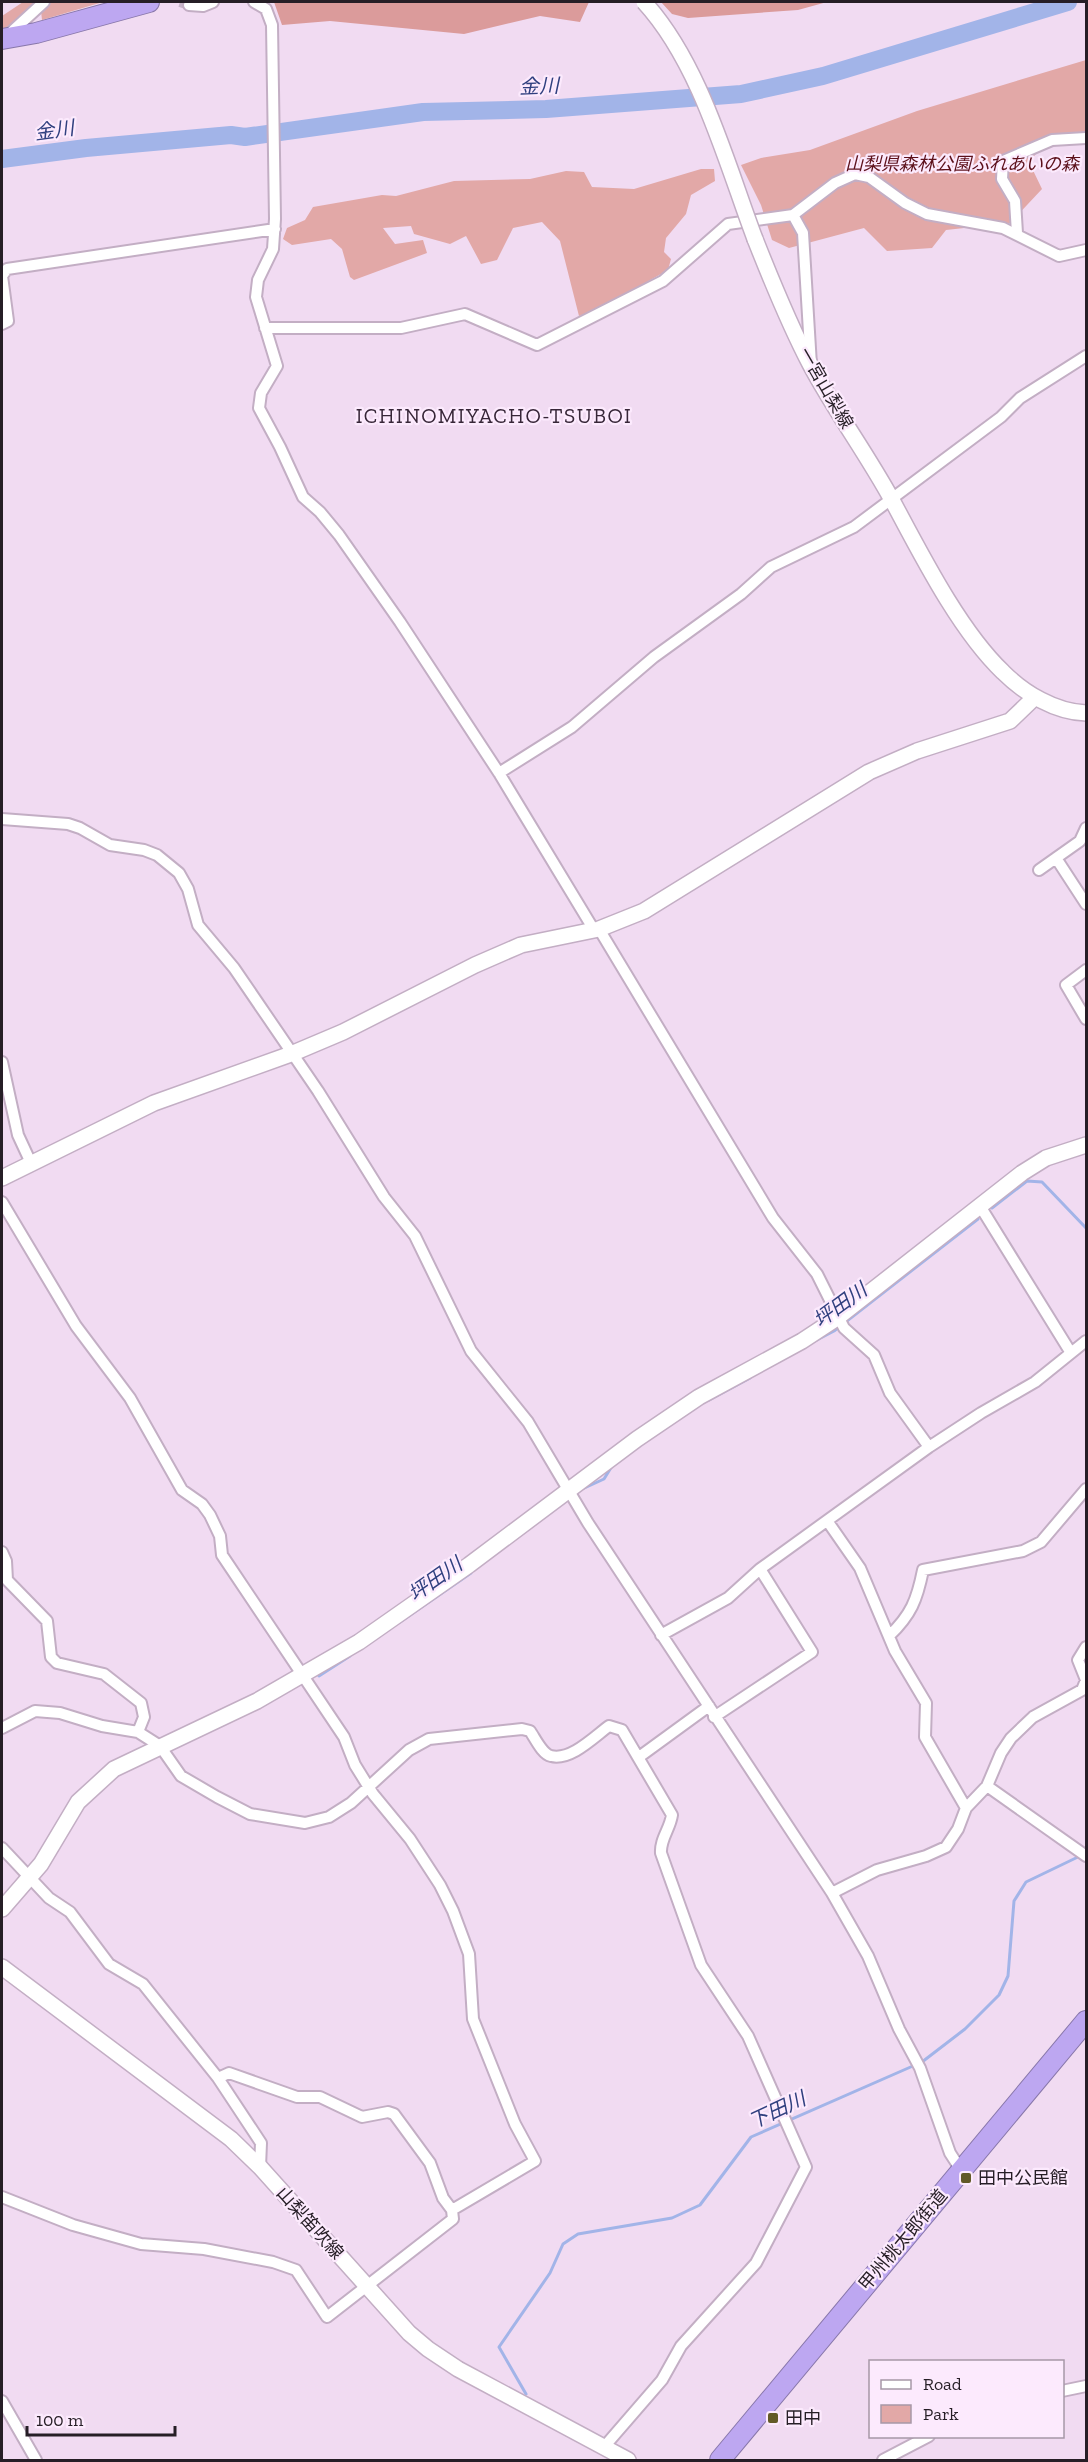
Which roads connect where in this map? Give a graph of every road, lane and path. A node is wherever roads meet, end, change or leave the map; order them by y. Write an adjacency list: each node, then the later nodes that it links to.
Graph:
1 (44, 2): 7 (street)
2 (149, 2): 7 (highway)
3 (213, 2): 6 (street)
4 (254, 2): 10 (street)
5 (644, 2): 16 (street, 一宮山梨線, bridge)
6 (189, 5)
7 (3, 39)
8 (1086, 138): 11 (street)
9 (793, 215): 11 (street); 14 (street); 16 (street)
10 (275, 224): 13 (street); 14 (street)
11 (1017, 233): 12 (street)
12 (1086, 250)
13 (2, 324)
14 (265, 328): 20 (street)
15 (1086, 356): 17 (street)
16 (811, 366): 17 (street, 一宮山梨線)
17 (892, 501): 18 (street, 一宮山梨線); 20 (street)
18 (1035, 697): 19 (street, 一宮山梨線); 26 (street)
19 (1086, 713)
20 (499, 773): 26 (street)
21 (2, 819): 29 (street)
22 (1086, 828): 23 (street)
23 (1056, 858): 24 (street); 25 (street)
24 (1039, 870)
25 (1086, 904)
26 (596, 930): 29 (street); 36 (street)
27 (1086, 970): 28 (street)
28 (1086, 1020)
29 (291, 1054): 32 (street); 40 (street)
30 (2, 1062): 32 (street)
31 (1086, 1145): 35 (street)
32 (31, 1163): 33 (street)
33 (2, 1178)
34 (2, 1202): 48 (street)
35 (980, 1206): 36 (street); 38 (street)
36 (840, 1322): 39 (street); 40 (street)
37 (1086, 1341): 38 (street)
38 (1071, 1353): 39 (street)
39 (929, 1447): 42 (street)
40 (569, 1490): 45 (street); 48 (street)
41 (1086, 1490): 46 (street)
42 (828, 1522): 44 (street); 46 (street)
43 (2, 1552): 51 (street)
44 (760, 1569): 45 (street); 49 (street)
45 (661, 1635): 49 (street)
46 (889, 1636): 56 (street)
47 (1086, 1647): 54 (street)
48 (302, 1676): 52 (street); 55 (street)
49 (711, 1711): 53 (street); 60 (street)
50 (2, 1728): 51 (street)
51 (138, 1732): 52 (street)
52 (160, 1746): 55 (street); 59 (street)
53 (639, 1757): 55 (street); 74 (street)
54 (987, 1786): 56 (street); 58 (street)
55 (368, 1787): 68 (street)
56 (966, 1809): 60 (street)
57 (2, 1848): 59 (street)
58 (1083, 1851)
59 (30, 1878): 61 (street); 64 (street)
60 (832, 1893): 66 (street)
61 (2, 1909)
62 (2, 1967): 65 (street, 山梨笛吹線)
63 (1086, 2021): 66 (highway, 甲州桃太郎街道)
64 (218, 2078): 65 (street); 68 (street)
65 (260, 2166): 69 (street, 山梨笛吹線)
66 (961, 2170): 77 (highway, 甲州桃太郎街道)
67 (2, 2197): 69 (street)
68 (452, 2210): 69 (street)
69 (366, 2285): 74 (street, 山梨笛吹線)
70 (1086, 2386): 71 (street)
71 (1064, 2391)
72 (2, 2401): 75 (street)
73 (924, 2438): 78 (street)
74 (604, 2447): 76 (street, 山梨笛吹線)
75 (36, 2460)
76 (628, 2460)
77 (720, 2460)
78 (883, 2460)

